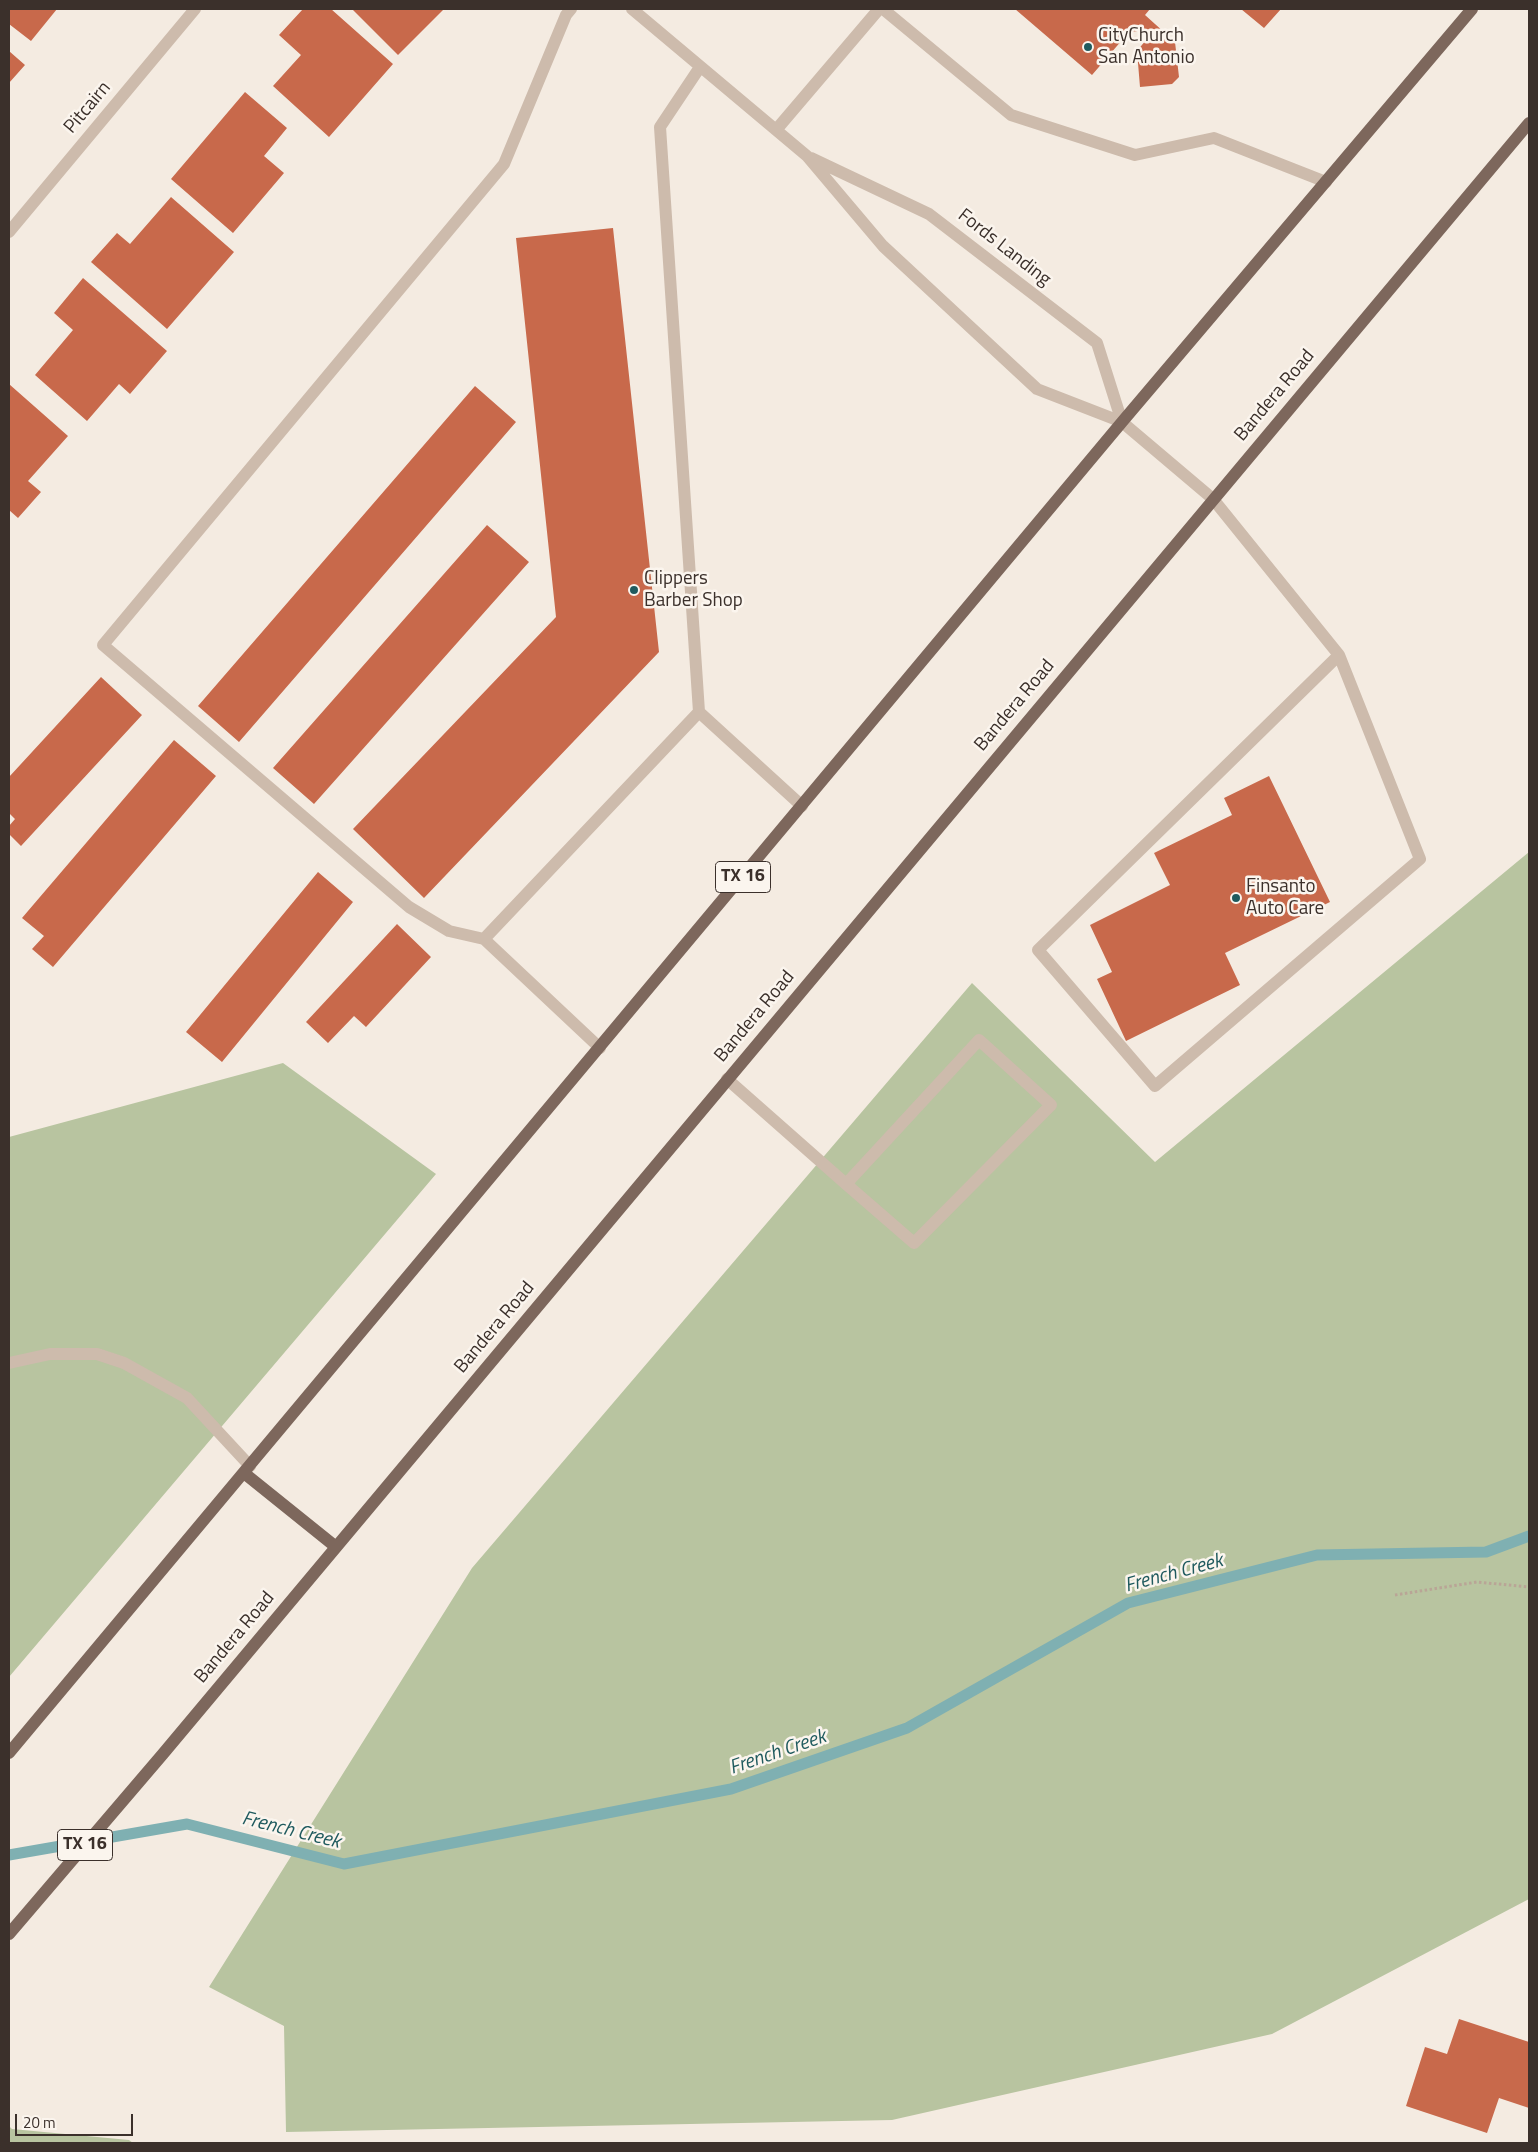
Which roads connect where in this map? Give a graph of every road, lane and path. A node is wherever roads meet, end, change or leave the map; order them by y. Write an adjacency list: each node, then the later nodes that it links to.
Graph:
1 (195, 9): 11 (street, Pitcairn)
2 (571, 9): 17 (street)
3 (632, 9): 6 (street, Fords Landing)
4 (881, 9): 8 (street); 10 (street)
5 (1472, 9): 10 (main road, TX 16)
6 (700, 67): 8 (street, Fords Landing); 15 (street)
7 (1529, 123): 13 (main road, Bandera Road / TX 16)
8 (776, 130): 9 (street, Fords Landing)
9 (807, 156): 12 (street, Fords Landing); 12 (street, Fords Landing)
10 (1326, 182): 12 (main road, TX 16)
11 (9, 232)
12 (1122, 422): 13 (street, Fords Landing); 16 (main road, TX 16)
13 (1213, 499): 14 (street, Fords Landing); 19 (main road, Bandera Road / TX 16)
14 (1339, 656): 14 (street, Fords Landing)
15 (699, 712): 16 (street); 17 (street)
16 (802, 806): 18 (main road, TX 16)
17 (484, 938): 18 (street)
18 (600, 1048): 22 (main road, TX 16)
19 (727, 1079): 20 (street); 23 (main road, Bandera Road / TX 16)
20 (846, 1184): 20 (street)
21 (9, 1363): 22 (street)
22 (247, 1470): 23 (main road); 26 (main road, TX 16)
23 (336, 1547): 27 (main road, Bandera Road / TX 16)
24 (1529, 1587): 25 (path)
25 (1395, 1595)
26 (12, 1749)
27 (9, 1934)

